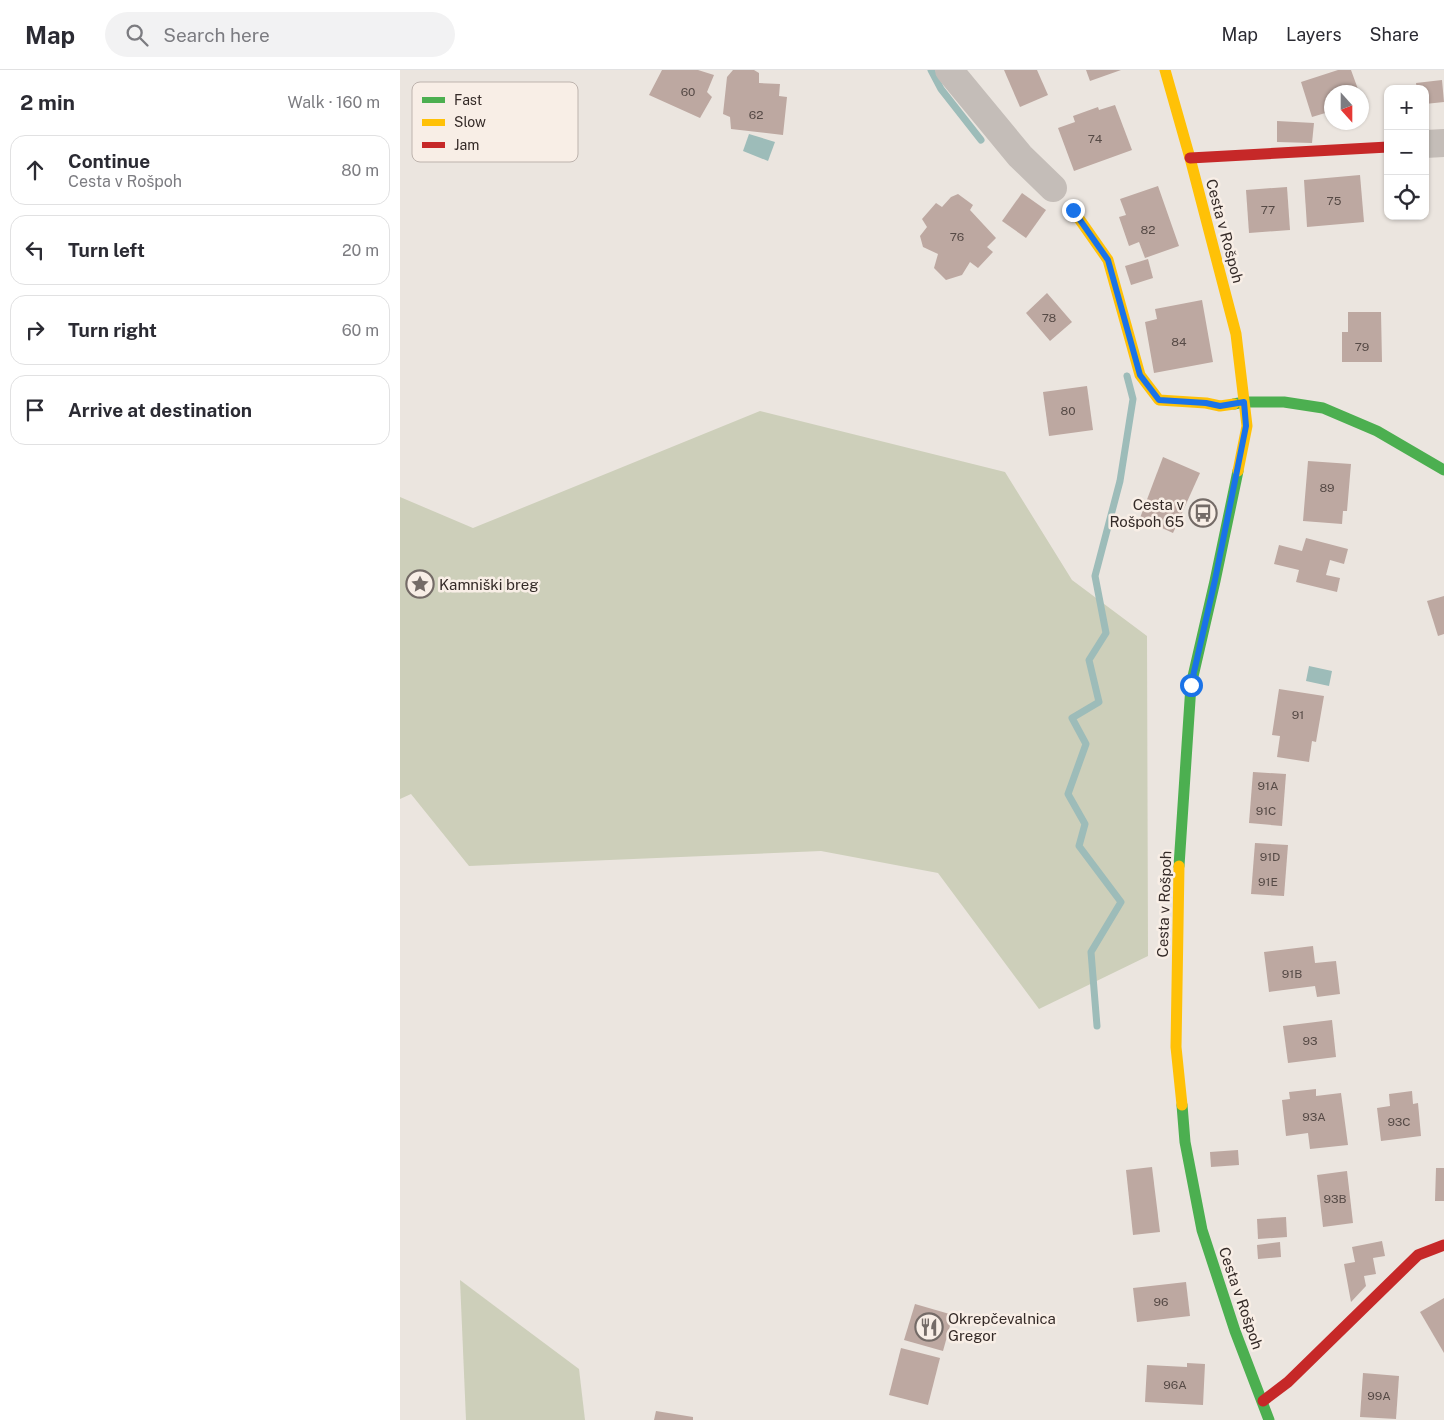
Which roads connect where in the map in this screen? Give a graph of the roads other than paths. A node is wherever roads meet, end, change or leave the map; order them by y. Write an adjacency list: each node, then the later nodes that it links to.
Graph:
1 (949, 70): 7 (street)
2 (1165, 70): 6 (street, Cesta v Rošpoh)
3 (1444, 143): 4 (street)
4 (1429, 144)
5 (1384, 147): 6 (street)
6 (1190, 158): 9 (street, Cesta v Rošpoh)
7 (1053, 188)
8 (1073, 210): 9 (street)
9 (1244, 402): 10 (street); 12 (street, Cesta v Rošpoh)
10 (1444, 470)
11 (1444, 1245): 12 (street)
12 (1263, 1401): 13 (street, Cesta v Rošpoh)
13 (1269, 1420)

